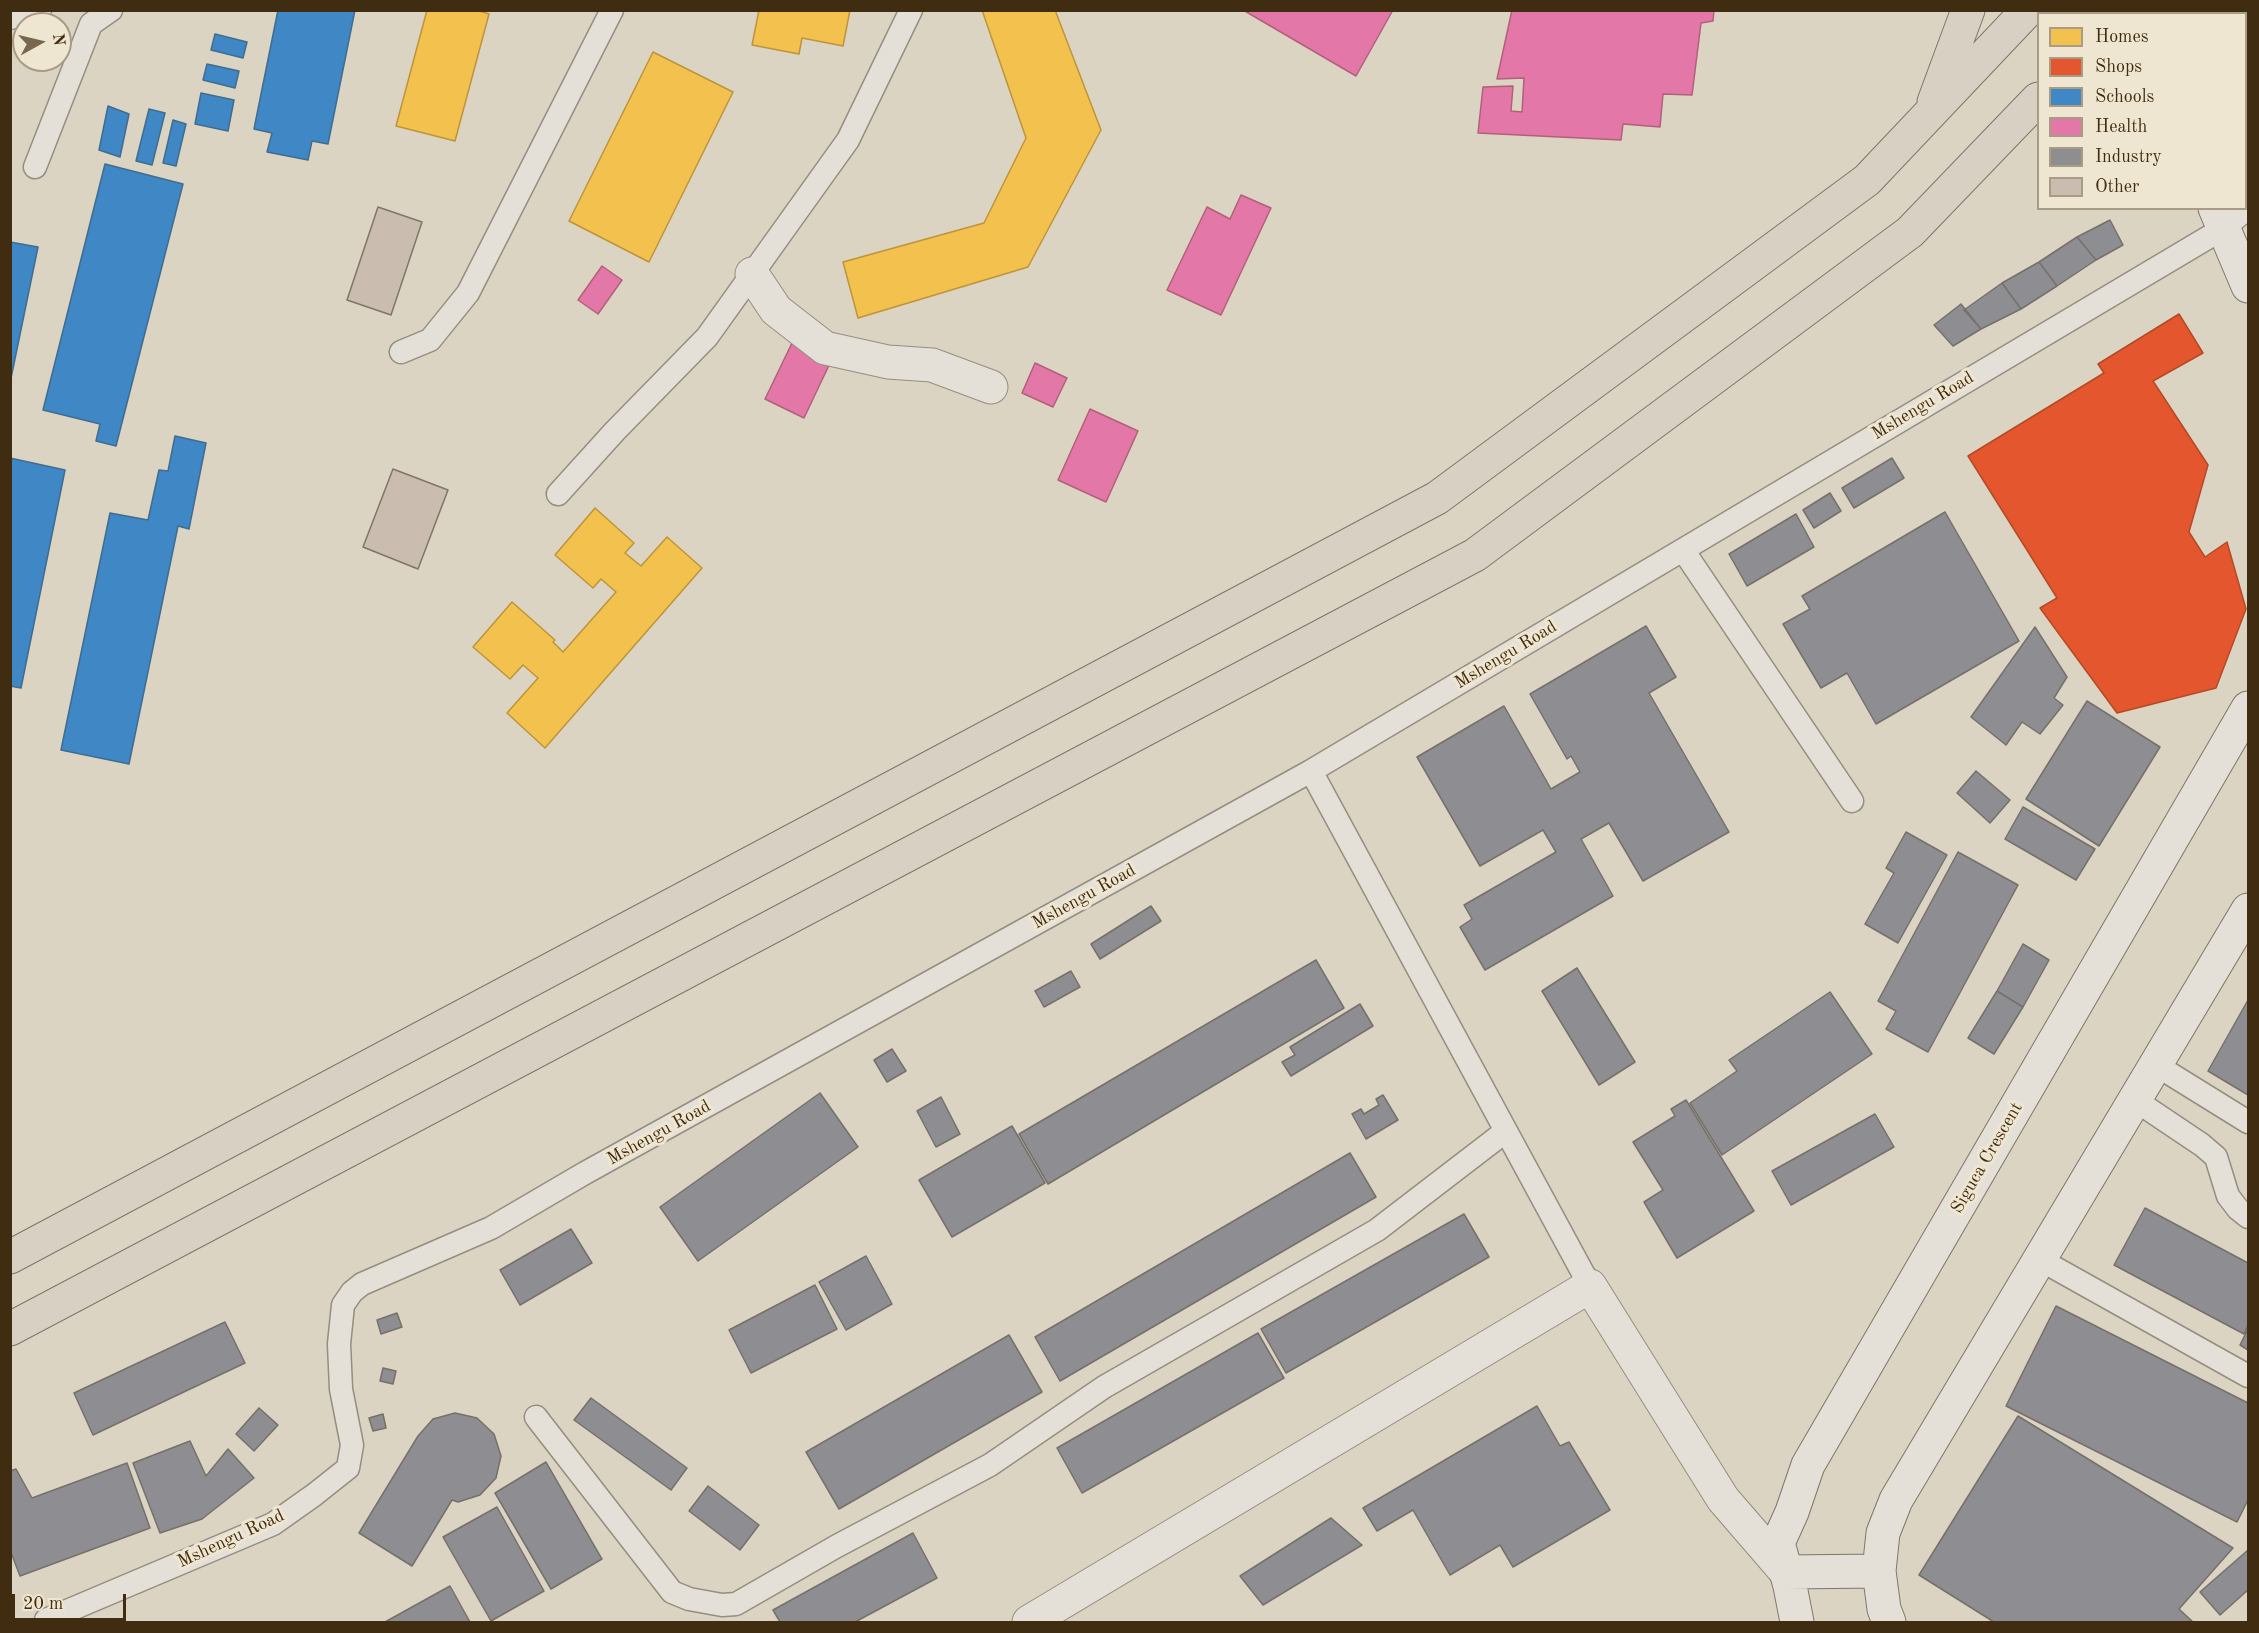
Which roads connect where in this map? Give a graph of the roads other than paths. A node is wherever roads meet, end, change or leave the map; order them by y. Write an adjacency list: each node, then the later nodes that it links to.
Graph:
1 (40, 10): 7 (lane)
2 (111, 10): 12 (lane)
3 (612, 10): 16 (lane)
4 (911, 10): 14 (lane)
5 (1968, 10): 9 (main road)
6 (2028, 10): 9 (main road)
7 (10, 18)
8 (2037, 100): 10 (main road)
9 (1929, 115): 29 (main road)
10 (2005, 134): 11 (main road); 32 (main road)
11 (2037, 138)
12 (35, 167)
13 (2229, 215): 15 (street); 19 (lane, Mshengu Road)
14 (752, 274): 17 (street); 18 (lane)
15 (2248, 286)
16 (401, 352)
17 (991, 387)
18 (558, 494)
19 (1683, 550): 21 (lane, Mshengu Road); 22 (lane)
20 (2248, 708): 36 (street, Siguca Crescent)
21 (1311, 771): 27 (lane); 37 (lane, Mshengu Road)
22 (1852, 801)
23 (2248, 910): 24 (street)
24 (2156, 1065): 25 (street); 26 (lane)
25 (2134, 1100): 28 (lane); 30 (street)
26 (2248, 1122)
27 (1506, 1131): 31 (lane); 34 (lane)
28 (2248, 1217)
29 (10, 1257)
30 (2039, 1259): 33 (lane); 35 (street)
31 (1590, 1286): 36 (street); 38 (street)
32 (10, 1329)
33 (2248, 1376)
34 (536, 1417)
35 (1879, 1571): 36 (street); 40 (street)
36 (1786, 1572): 39 (street, Siguca Crescent)
37 (46, 1620)
38 (1029, 1623)
39 (1797, 1623)
40 (1889, 1623)

